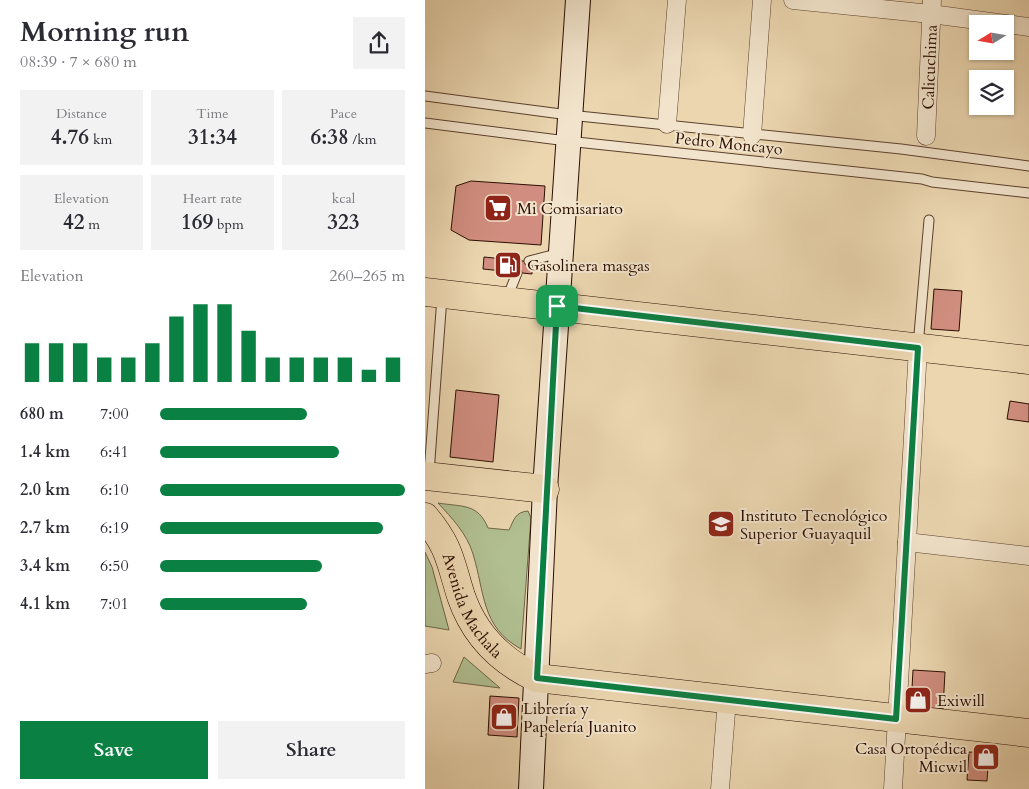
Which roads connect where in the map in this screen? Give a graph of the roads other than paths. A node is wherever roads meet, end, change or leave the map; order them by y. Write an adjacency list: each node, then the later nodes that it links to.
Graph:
1 (578, 0): 8 (main road)
2 (677, 0): 10 (street)
3 (762, 0): 11 (street)
4 (793, 0): 5 (street)
5 (931, 7): 6 (street); 12 (street, Calicuchima)
6 (1029, 27)
7 (425, 96): 8 (lane, Pedro Moncayo)
8 (569, 115): 10 (lane, Pedro Moncayo); 13 (main road)
9 (425, 123): 13 (lane, Pedro Moncayo)
10 (667, 124): 11 (lane, Pedro Moncayo)
11 (752, 135): 14 (lane, Pedro Moncayo)
12 (926, 136)
13 (567, 141): 15 (lane, Pedro Moncayo); 17 (main road)
14 (1029, 166)
15 (1029, 193)
16 (929, 220): 23 (lane)
17 (560, 253): 18 (lane); 22 (main road)
18 (529, 261)
19 (517, 273): 21 (lane)
20 (434, 293): 21 (main road); 25 (lane)
21 (506, 301): 22 (main road)
22 (557, 306): 23 (main road); 26 (main road)
23 (918, 348): 24 (main road); 28 (street)
24 (1029, 360)
25 (427, 476): 26 (main road)
26 (545, 490): 30 (main road)
27 (425, 517): 30 (main road, Avenida Machala)
28 (907, 542): 29 (street); 32 (street)
29 (1029, 556)
30 (537, 678): 31 (main road, Avenida Machala); 34 (main road)
31 (727, 699): 32 (main road, Avenida Machala); 35 (street)
32 (896, 719): 33 (main road, Avenida Machala); 36 (street)
33 (1029, 733)
34 (531, 789)
35 (720, 789)
36 (893, 789)

